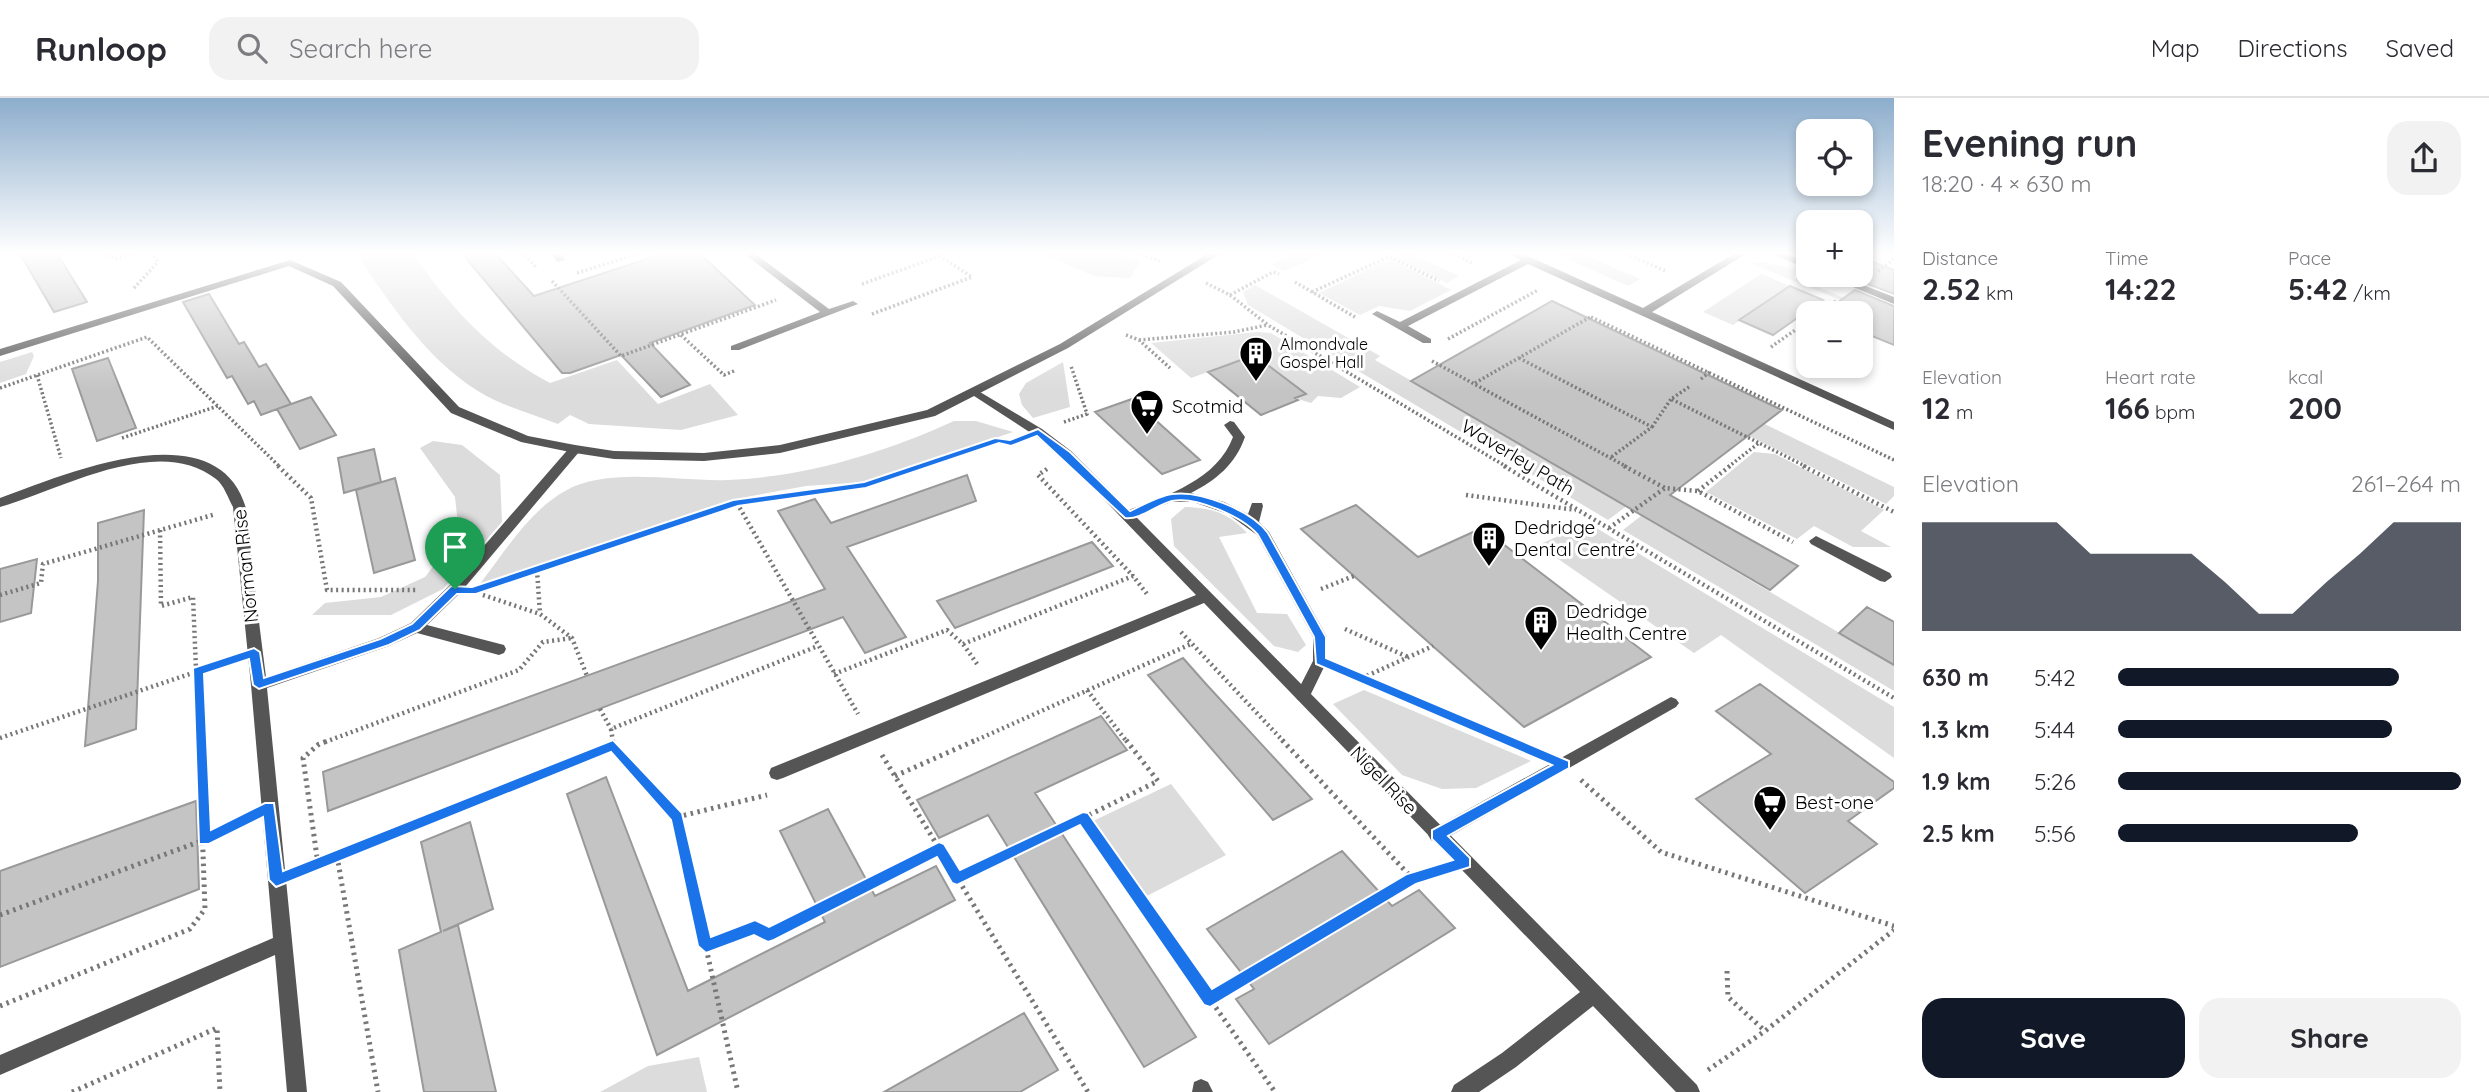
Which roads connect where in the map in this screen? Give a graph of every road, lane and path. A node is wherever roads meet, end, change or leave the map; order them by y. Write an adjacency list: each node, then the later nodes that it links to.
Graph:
1 (167, 298): 28 (street)
2 (350, 298): 45 (street)
3 (568, 298): 4 (path)
4 (782, 298)
5 (809, 298): 18 (street)
6 (850, 298): 16 (path)
7 (919, 298): 16 (path)
8 (1142, 298): 26 (street)
9 (1234, 298): 21 (path, Waverley Path)
10 (1322, 298): 19 (path)
11 (1453, 298): 22 (street)
12 (1522, 298): 24 (path)
13 (1614, 298): 15 (street)
14 (1666, 298): 17 (street)
15 (1618, 300): 17 (street); 20 (path)
16 (853, 304): 18 (street)
17 (1644, 312): 31 (street)
18 (828, 313): 27 (street)
19 (1377, 314): 22 (street)
20 (1590, 316): 29 (path); 50 (path)
21 (1268, 325): 32 (path); 61 (path, Waverley Path)
22 (1399, 326): 25 (street)
23 (1796, 330): 31 (path)
24 (1447, 339)
25 (1427, 341)
26 (1064, 346): 36 (street); 42 (path)
27 (735, 348)
28 (0, 353)
29 (1519, 358): 34 (path); 41 (path)
30 (1430, 360): 34 (path)
31 (1752, 361): 40 (street)
32 (1170, 368)
33 (37, 375): 48 (path)
34 (1474, 384): 49 (path)
35 (1689, 387): 37 (path)
36 (975, 392): 42 (street, Nigel Rise); 45 (street)
37 (1671, 400): 41 (path); 44 (path)
38 (218, 406): 43 (path)
39 (1230, 425): 55 (street)
40 (1894, 426)
41 (1653, 427): 49 (path)
42 (1038, 432): 47 (street, Nigel Rise); 57 (path)
43 (114, 441)
44 (1759, 443): 53 (path); 60 (path)
45 (575, 449): 72 (street)
46 (74, 454): 48 (path)
47 (1067, 454): 62 (street, Nigel Rise); 69 (path)
48 (61, 458): 51 (path)
49 (1610, 458): 52 (path)
50 (1894, 460)
51 (67, 478): 56 (street, Norman Rise); 59 (street, Norman Rise)
52 (1665, 488): 53 (path); 64 (path)
53 (1698, 491): 67 (path)
54 (1466, 495): 61 (path)
55 (1173, 497): 62 (street); 63 (street)
56 (0, 503)
57 (737, 503): 68 (path); 84 (path)
58 (1256, 506): 63 (street)
59 (239, 507): 65 (path); 87 (street, Norman Rise)
60 (1893, 509)
61 (1580, 510): 64 (path, Waverley Path)
62 (1129, 515): 75 (street, Nigel Rise)
63 (1253, 521): 89 (street)
64 (1609, 528): 98 (path, Waverley Path)
65 (160, 530): 74 (path); 90 (path)
66 (1816, 541): 71 (street)
67 (1796, 543)
68 (537, 569): 73 (path); 77 (path)
69 (1133, 576): 78 (path); 82 (path)
70 (1354, 576): 76 (path)
71 (1891, 576)
72 (455, 589): 73 (path); 80 (street)
73 (472, 591): 77 (path)
74 (0, 595)
75 (1205, 597): 78 (street); 97 (street, Nigel Rise)
76 (1327, 599)
77 (540, 614): 81 (path)
78 (1164, 614): 83 (path); 95 (street)
79 (1340, 621): 88 (path)
80 (416, 627): 86 (street); 94 (street)
81 (572, 638): 92 (path); 116 (path)
82 (963, 644): 91 (path); 95 (path)
83 (1191, 644): 96 (path); 118 (path)
84 (818, 646): 91 (path); 101 (path)
85 (1433, 646): 88 (path)
86 (499, 649)
87 (254, 652): 90 (path); 94 (street, Norman Rise)
88 (1408, 657): 93 (path)
89 (1320, 661): 93 (path); 97 (street)
90 (198, 671): 103 (path); 112 (path)
91 (834, 674): 102 (path)
92 (587, 676)
93 (1361, 679): 105 (path)
94 (259, 685): 108 (street, Norman Rise)
95 (992, 685): 102 (street)
96 (1087, 690): 107 (path); 110 (path)
97 (1303, 696): 111 (street, Nigel Rise)
98 (1894, 698)
99 (1671, 703): 105 (street)
100 (600, 709): 101 (path)
101 (611, 729): 104 (path)
102 (870, 735): 106 (street); 107 (path)
103 (0, 738)
104 (613, 745): 109 (path); 114 (path)
105 (1564, 765): 111 (street); 121 (path)
106 (778, 774): 109 (path)
107 (895, 776): 113 (path)
108 (269, 807): 112 (path); 119 (street, Norman Rise)
109 (677, 817): 123 (path)
110 (1083, 818): 117 (path); 126 (path)
111 (1437, 835): 115 (street, Nigel Rise)
112 (204, 840): 120 (path); 127 (path)
113 (939, 849): 117 (path); 123 (path)
114 (337, 856): 116 (path); 134 (path)
115 (1465, 863): 118 (path); 125 (street, Nigel Rise)
116 (318, 864): 119 (path)
117 (957, 878): 136 (path)
118 (1412, 878): 126 (path)
119 (276, 880): 122 (street, Norman Rise)
120 (0, 915)
121 (1894, 928): 128 (path)
122 (282, 943): 129 (street); 133 (street, Norman Rise)
123 (706, 946): 135 (path)
124 (1727, 971): 128 (path)
125 (1594, 994): 130 (street, Nigel Rise); 138 (street)
126 (1210, 999): 137 (path)
127 (0, 1006)
128 (1765, 1031): 130 (path)
129 (0, 1065)
130 (1687, 1089)
131 (72, 1092): 132 (path)
132 (220, 1092)
133 (298, 1092)
134 (378, 1092)
135 (738, 1092)
136 (1088, 1092)
137 (1275, 1092)
138 (1461, 1092)

